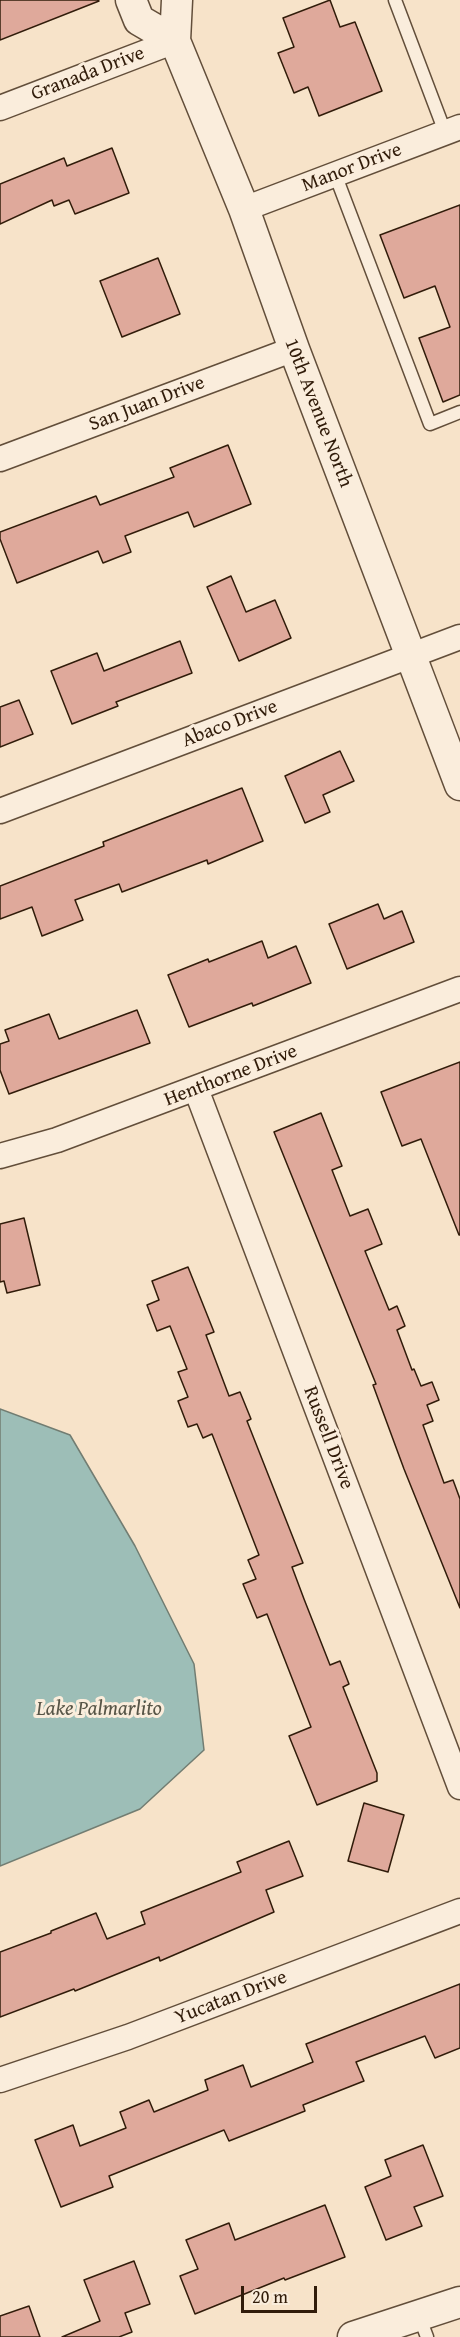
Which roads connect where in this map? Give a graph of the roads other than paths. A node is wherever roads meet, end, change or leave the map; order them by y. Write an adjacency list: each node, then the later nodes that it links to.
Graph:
1 (131, 0): 4 (street)
2 (177, 0): 4 (street, 10th Avenue North)
3 (395, 0): 6 (lane)
4 (175, 41): 5 (street, Granada Drive); 8 (street, 10th Avenue North)
5 (0, 108)
6 (453, 129): 7 (street, Manor Drive)
7 (335, 174): 8 (street, Manor Drive); 10 (lane)
8 (244, 209): 9 (street, 10th Avenue North)
9 (294, 349): 11 (street, San Juan Drive); 13 (street, 10th Avenue North)
10 (460, 412)
11 (0, 459)
12 (460, 637): 13 (street, Abaco Drive)
13 (411, 656): 14 (street, 10th Avenue North); 15 (street, Abaco Drive)
14 (460, 785)
15 (0, 811)
16 (460, 989): 17 (street, Henthorne Drive)
17 (196, 1089): 18 (street, Henthorne Drive); 19 (street, Russell Drive)
18 (0, 1156)
19 (460, 1787)
20 (460, 1911): 21 (street, Yucatan Drive)
21 (0, 2080)
22 (460, 2302): 23 (street)
23 (423, 2326): 24 (street)
24 (353, 2337)

